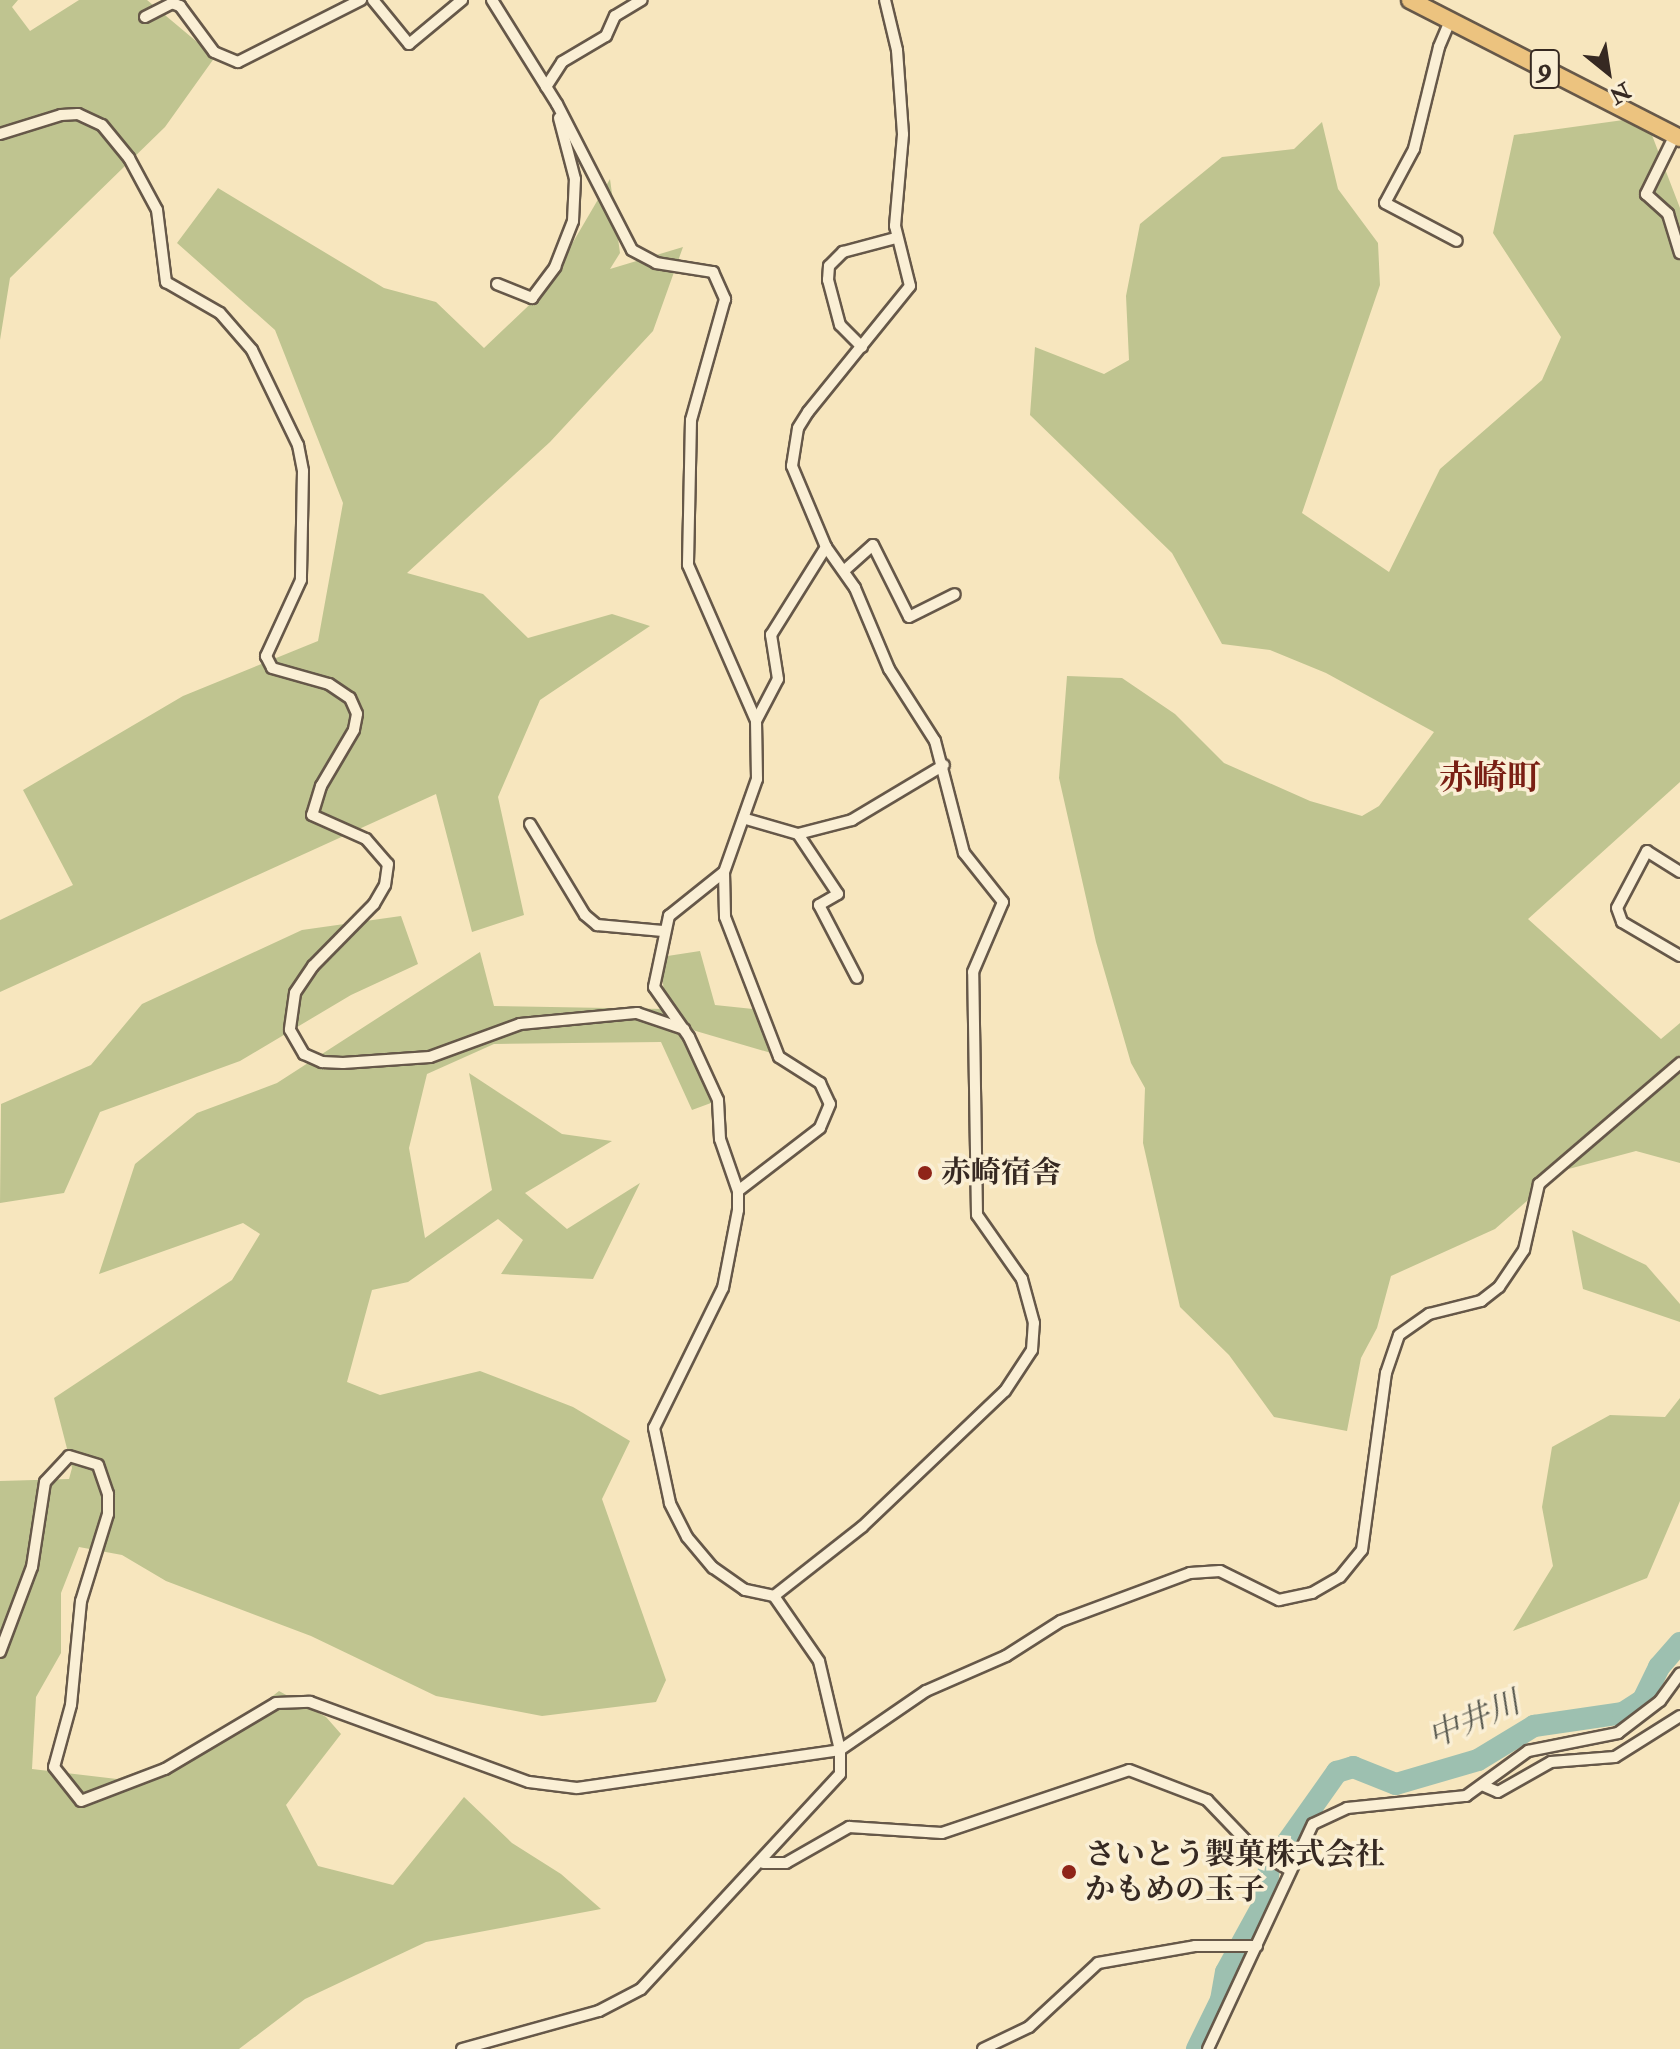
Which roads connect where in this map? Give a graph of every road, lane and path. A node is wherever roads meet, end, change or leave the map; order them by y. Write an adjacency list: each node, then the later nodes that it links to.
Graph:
1 (361, 0): 8 (street)
2 (373, 0): 3 (street)
3 (462, 0)
4 (492, 0): 10 (street)
5 (642, 0): 10 (street)
6 (885, 0): 14 (street)
7 (1410, 0): 9 (main road, 9)
8 (145, 17)
9 (1450, 21): 13 (main road, 9); 15 (street)
10 (546, 87): 11 (street)
11 (557, 104): 17 (street); 22 (street)
12 (0, 134): 32 (street)
13 (1678, 136): 16 (street)
14 (896, 238): 18 (street); 18 (street)
15 (1457, 241)
16 (1680, 253)
17 (497, 284)
18 (862, 347): 19 (street)
19 (826, 547): 20 (street); 22 (street)
20 (846, 569): 21 (street); 23 (street)
21 (955, 594)
22 (756, 721): 24 (street)
23 (944, 765): 26 (street); 35 (street)
24 (746, 819): 26 (street); 27 (street)
25 (530, 824): 29 (street)
26 (798, 834): 31 (street)
27 (724, 872): 29 (street); 34 (street)
28 (1680, 872): 30 (street)
29 (663, 931): 32 (street)
30 (1680, 956)
31 (857, 978)
32 (684, 1029): 34 (street)
33 (1680, 1063): 39 (street)
34 (738, 1191): 35 (street)
35 (774, 1596): 39 (street)
36 (0, 1652): 39 (street)
37 (1680, 1673): 40 (street)
38 (1680, 1716): 40 (street)
39 (840, 1750): 41 (street)
40 (1484, 1786): 42 (street)
41 (763, 1863): 42 (street); 44 (street)
42 (1284, 1867): 43 (street)
43 (1254, 1946): 45 (street); 46 (street)
44 (462, 2049)
45 (983, 2049)
46 (1208, 2049)

